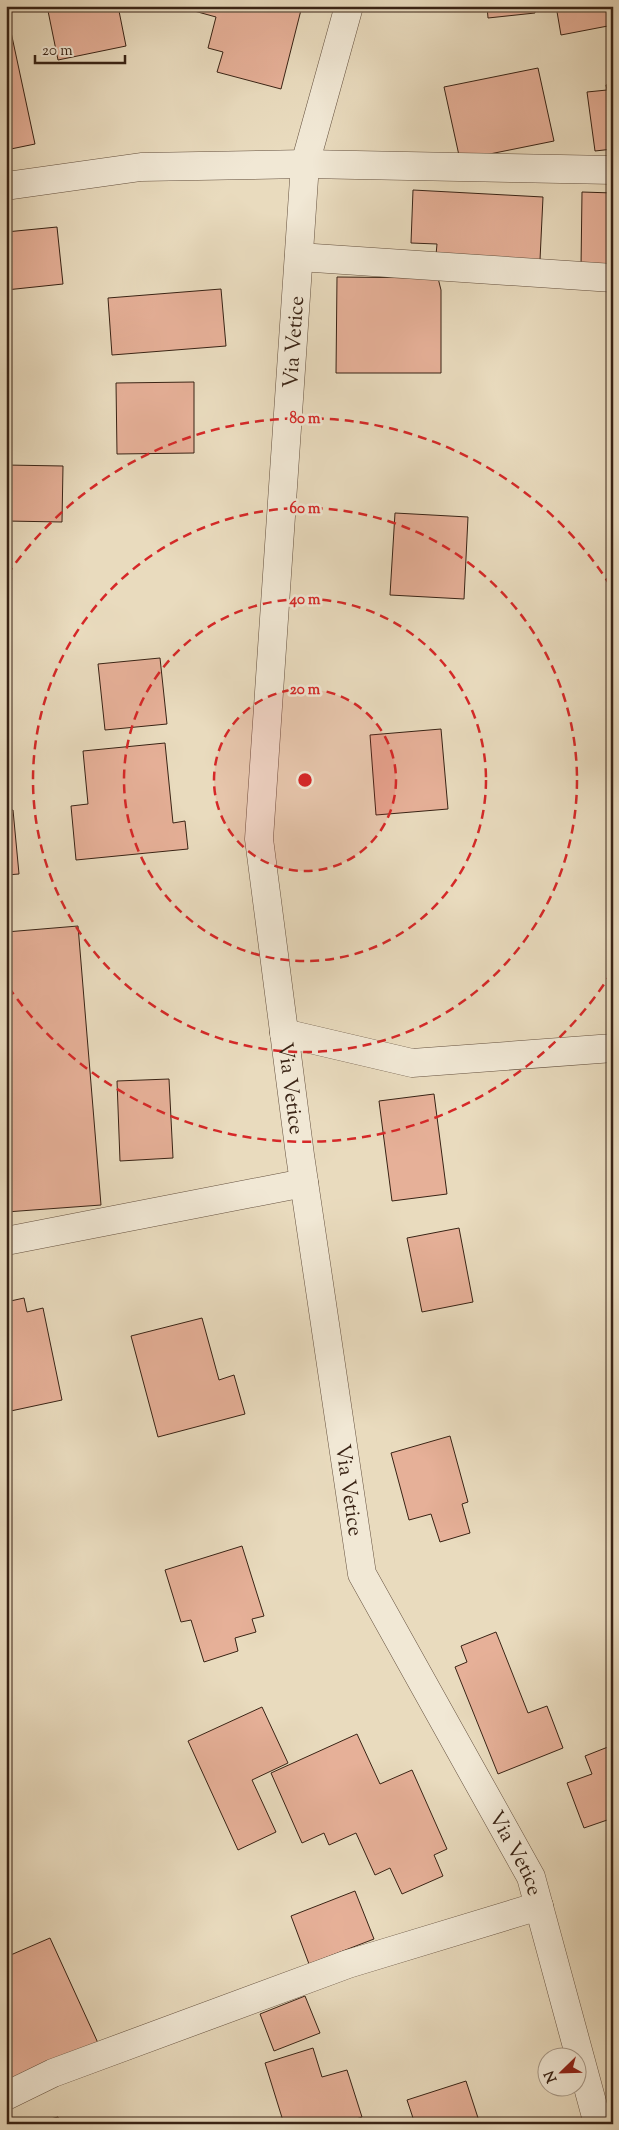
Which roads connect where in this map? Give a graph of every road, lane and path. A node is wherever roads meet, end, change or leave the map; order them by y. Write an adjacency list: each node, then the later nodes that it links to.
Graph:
1 (349, 6): 2 (street, Via Vetice)
2 (305, 164): 3 (street); 4 (street); 5 (street, Via Vetice)
3 (613, 170)
4 (6, 186)
5 (299, 257): 6 (street); 7 (street, Via Vetice)
6 (613, 278)
7 (284, 1033): 8 (street); 9 (street, Via Vetice)
8 (613, 1048)
9 (304, 1183): 10 (street); 11 (street, Via Vetice)
10 (6, 1241)
11 (539, 1906): 12 (street); 13 (street, Via Vetice)
12 (6, 2096)
13 (598, 2124)

